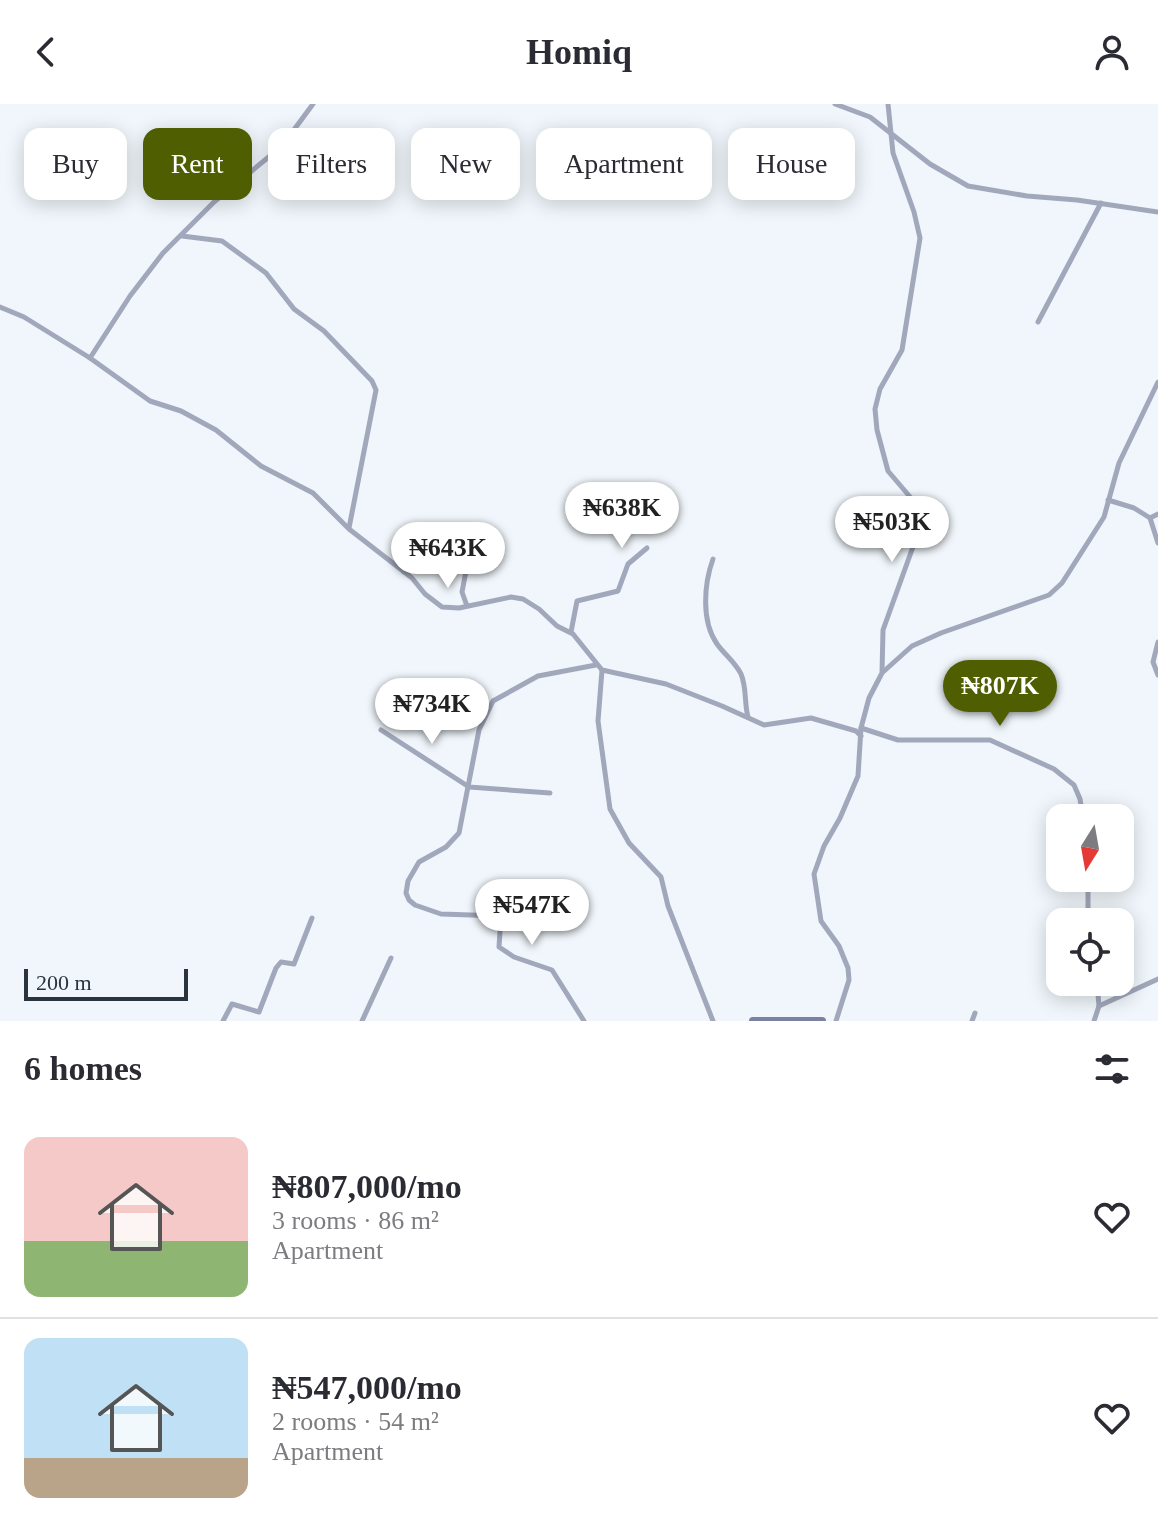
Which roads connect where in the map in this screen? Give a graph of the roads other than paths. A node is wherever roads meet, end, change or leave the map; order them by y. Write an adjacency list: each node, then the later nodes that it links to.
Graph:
1 (313, 104): 7 (street)
2 (835, 104): 4 (street)
3 (888, 104): 4 (street)
4 (893, 135): 5 (street); 27 (street)
5 (1101, 203): 6 (street); 9 (street)
6 (1158, 212)
7 (182, 236): 10 (street); 15 (street)
8 (0, 307): 10 (street)
9 (1038, 322)
10 (90, 358): 15 (street)
11 (1158, 382): 12 (street)
12 (1108, 500): 14 (street); 27 (street)
13 (1158, 514): 14 (street)
14 (1150, 518): 17 (street)
15 (349, 529): 21 (street)
16 (417, 533): 21 (street)
17 (1158, 543)
18 (647, 548): 23 (street)
19 (713, 559): 29 (street)
20 (466, 571): 22 (street)
21 (404, 572): 22 (street)
22 (467, 606): 23 (street)
23 (571, 632): 25 (street)
24 (1158, 642): 28 (street)
25 (596, 665): 26 (street); 33 (street)
26 (602, 670): 29 (street); 46 (street)
27 (882, 673): 30 (street)
28 (1158, 675)
29 (748, 718): 32 (street)
30 (861, 728): 32 (street); 35 (street)
31 (381, 730): 33 (street)
32 (861, 736): 49 (street)
33 (469, 787): 34 (street); 45 (street)
34 (550, 793)
35 (1081, 804)
36 (312, 918): 43 (street)
37 (391, 958): 44 (street)
38 (1158, 979): 40 (street)
39 (1098, 996): 40 (street)
40 (1099, 1006): 51 (street)
41 (975, 1013): 50 (street)
42 (776, 1020): 47 (main road); 48 (main road)
43 (223, 1021)
44 (362, 1021)
45 (584, 1021)
46 (713, 1021)
47 (753, 1021)
48 (822, 1021)
49 (836, 1021)
50 (972, 1021)
51 (1094, 1021)

